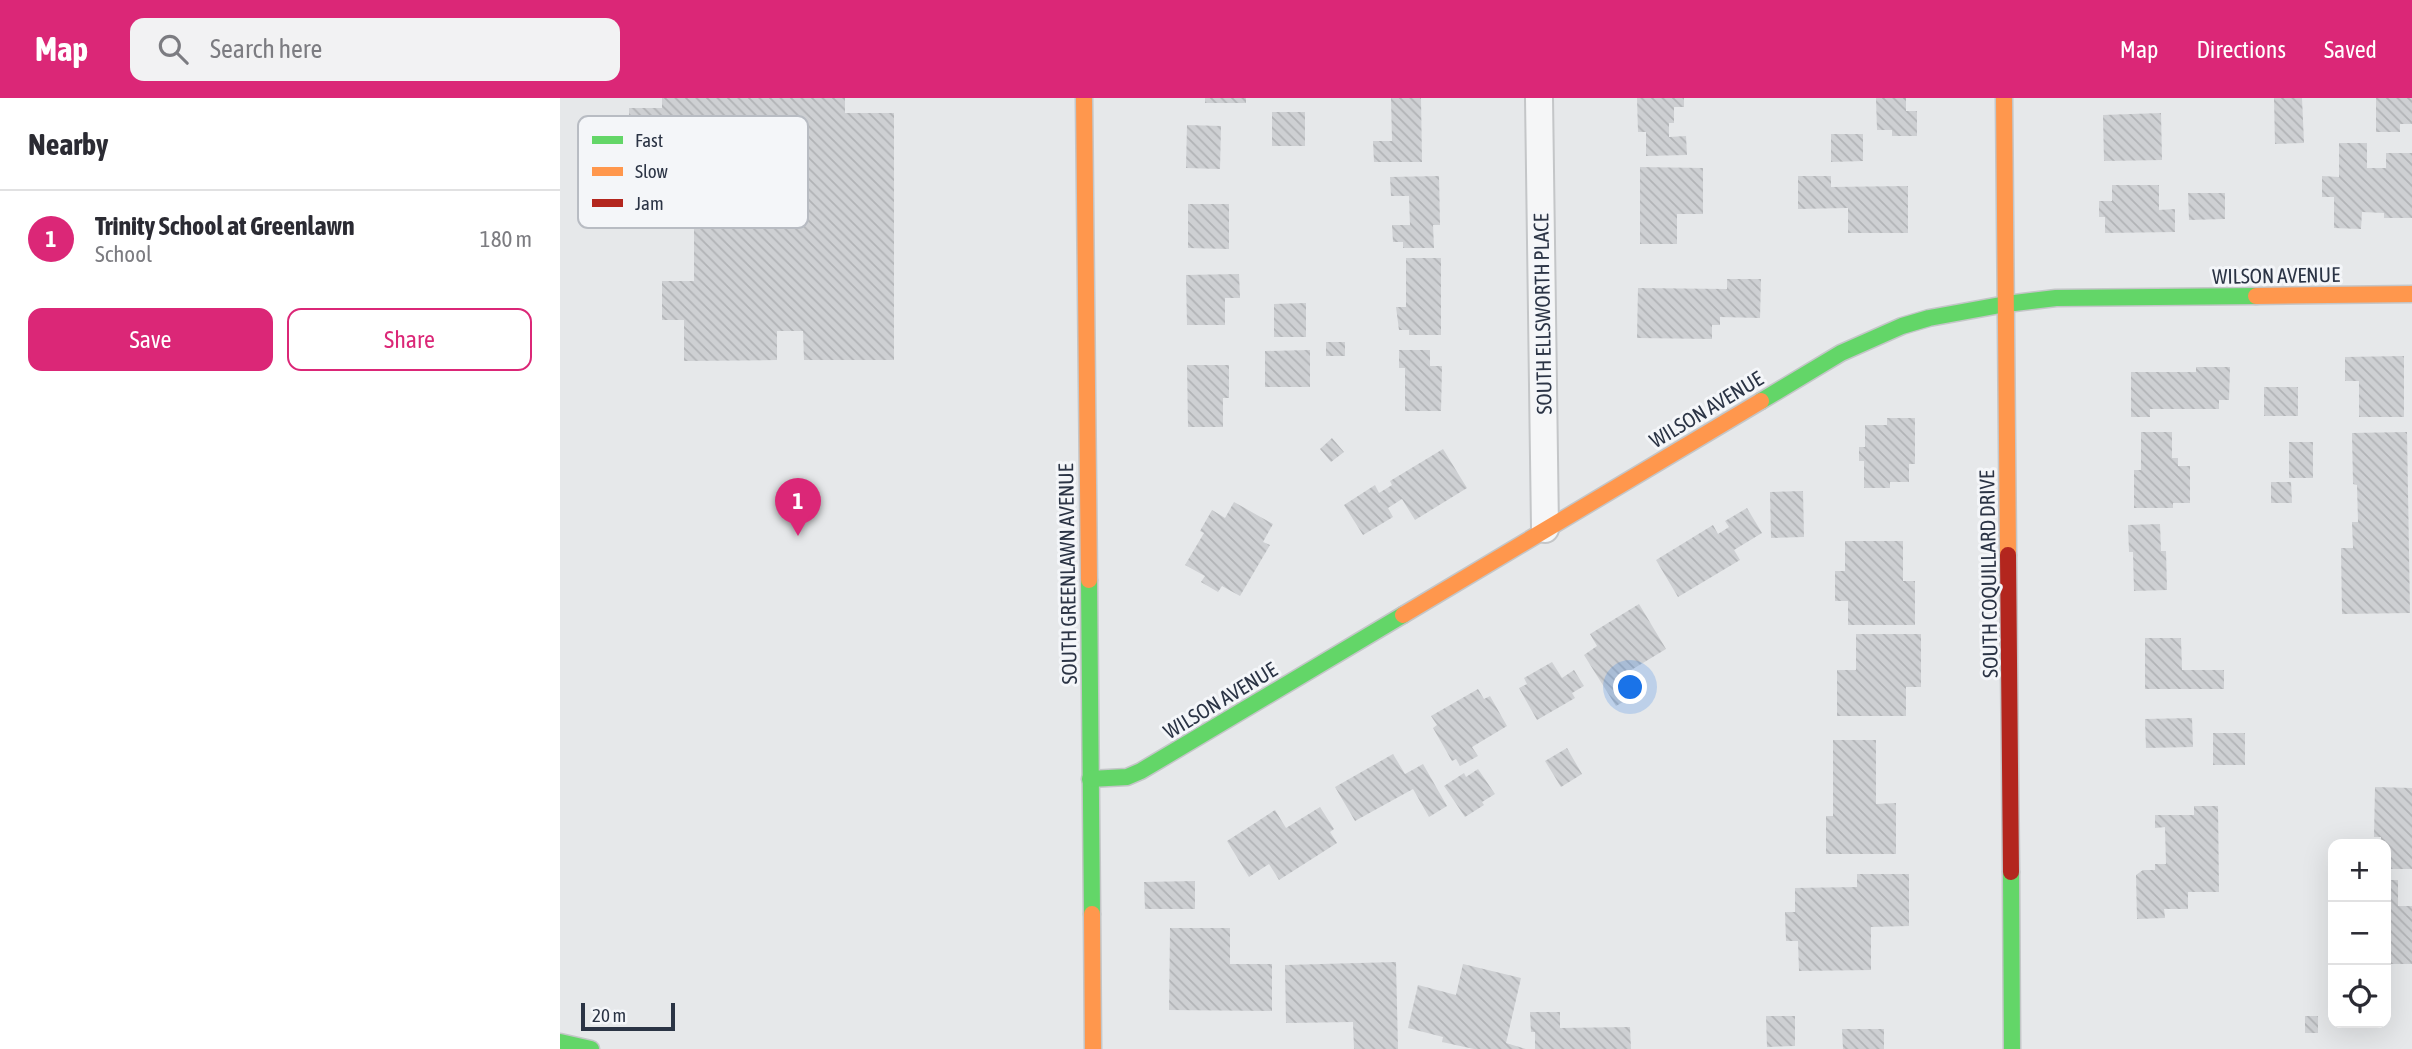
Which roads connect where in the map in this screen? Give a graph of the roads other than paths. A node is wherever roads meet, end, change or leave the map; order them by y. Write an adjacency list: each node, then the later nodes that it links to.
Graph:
1 (1084, 98): 7 (street, SOUTH GREENLAWN AVENUE)
2 (1539, 98): 6 (street, SOUTH ELLSWORTH PLACE)
3 (2004, 98): 5 (street, SOUTH COQUILLARD DRIVE)
4 (2412, 294): 5 (street, WILSON AVENUE)
5 (2006, 304): 6 (street, WILSON AVENUE); 11 (street, SOUTH COQUILLARD DRIVE)
6 (1545, 529): 7 (street, WILSON AVENUE)
7 (1090, 779): 10 (street, SOUTH GREENLAWN AVENUE)
8 (560, 1042): 9 (street)
9 (591, 1049)
10 (1093, 1049)
11 (2012, 1049)

